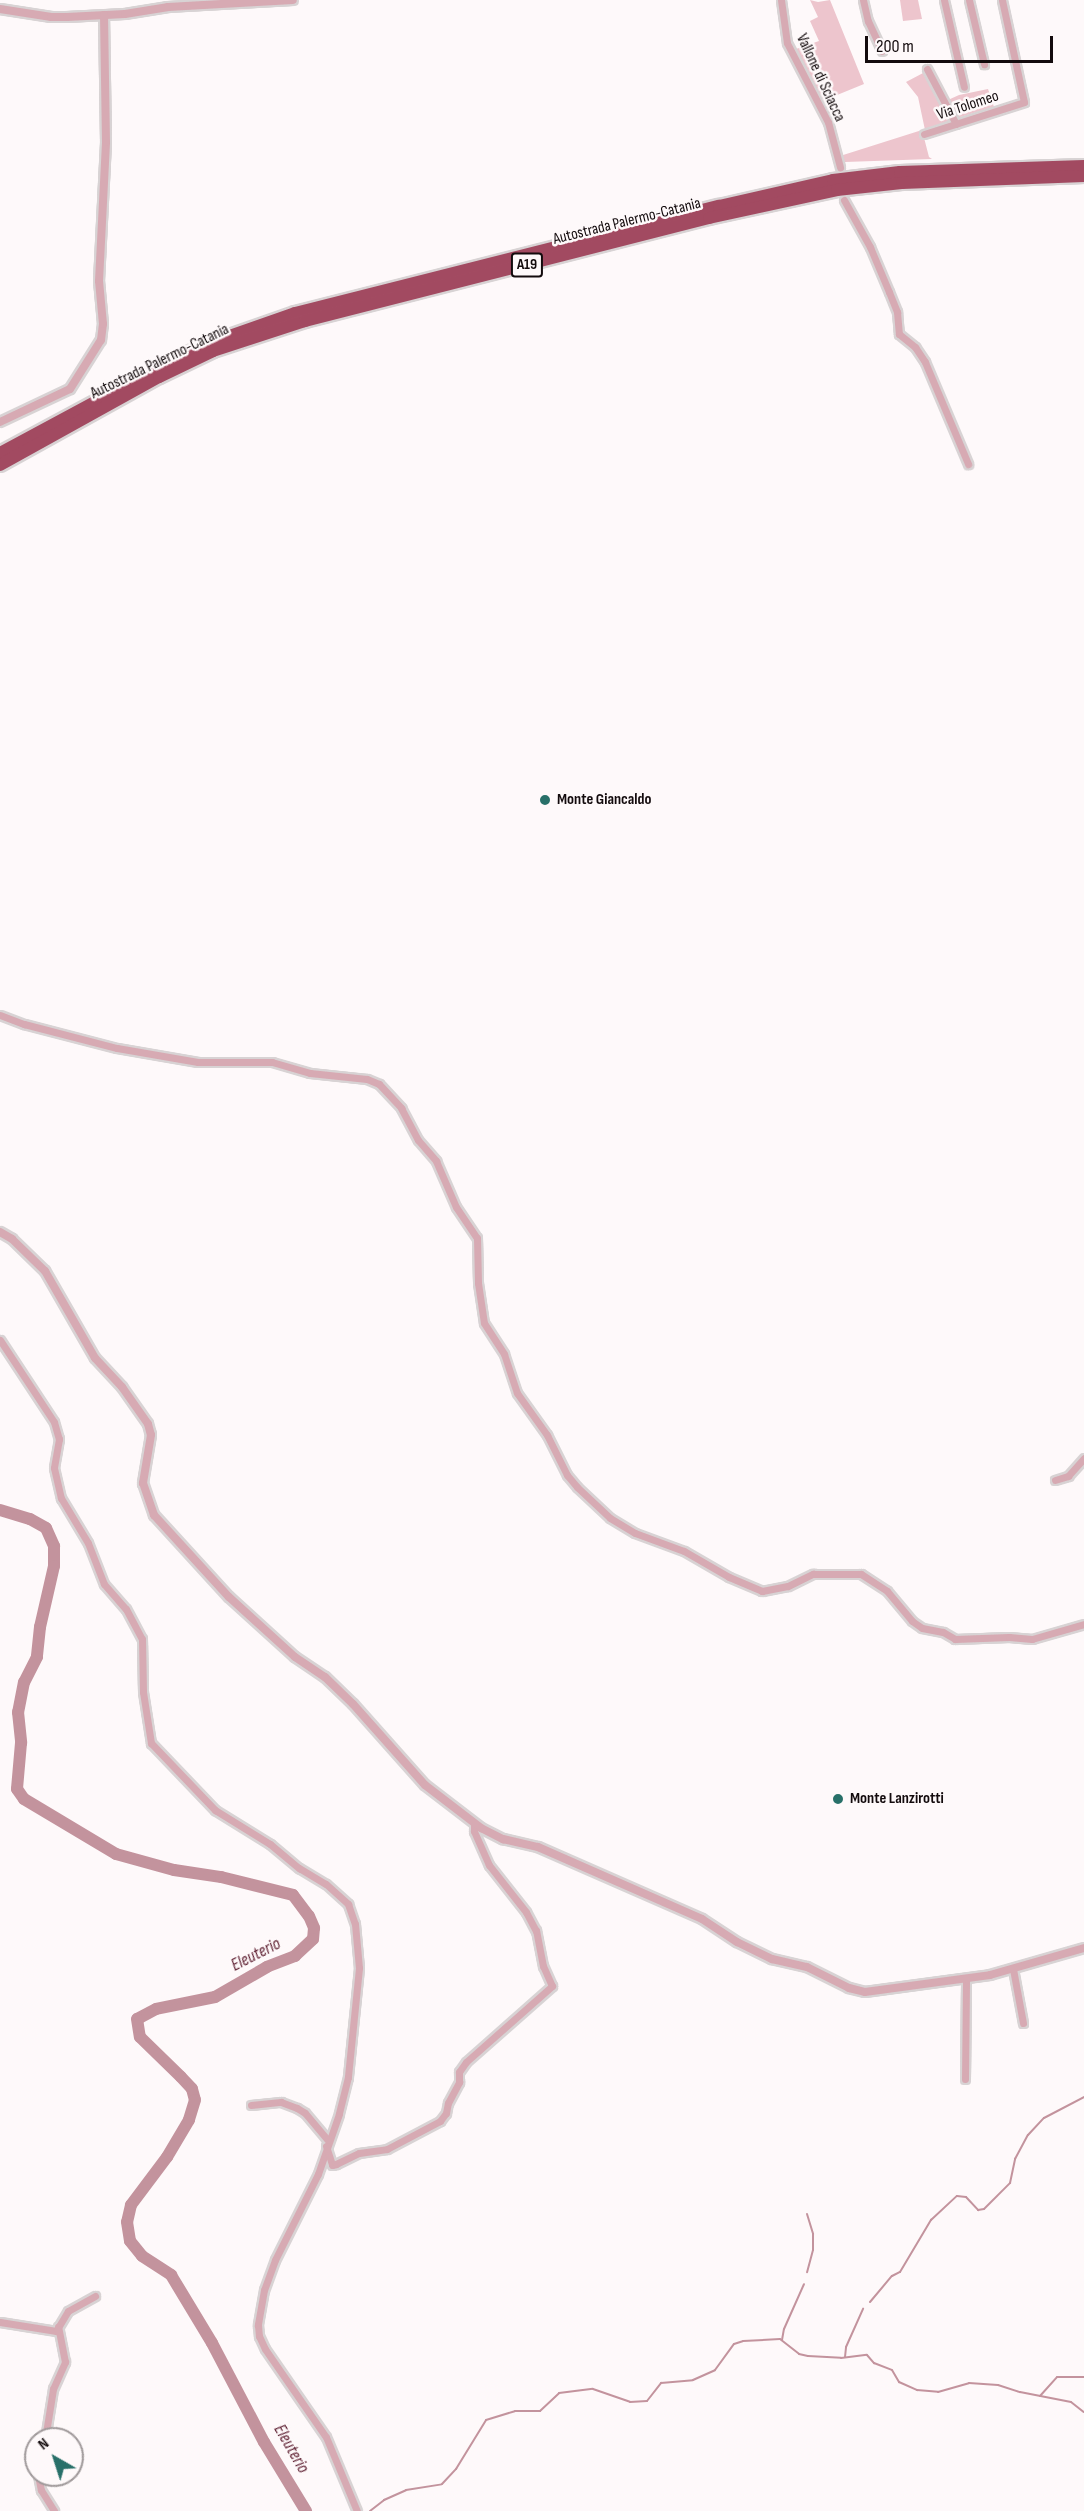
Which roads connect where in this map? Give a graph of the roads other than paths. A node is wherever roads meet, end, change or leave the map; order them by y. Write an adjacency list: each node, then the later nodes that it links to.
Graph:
1 (293, 0): 8 (street)
2 (781, 0): 16 (street, Vallone di Sciacca)
3 (863, 0): 9 (street)
4 (944, 0): 12 (street)
5 (969, 0): 10 (street)
6 (1002, 0): 13 (street, Via Tolomeo)
7 (0, 9): 8 (street)
8 (104, 15): 19 (street)
9 (882, 51)
10 (984, 64)
11 (927, 69): 13 (street)
12 (964, 87)
13 (956, 124): 14 (street, Via Tolomeo)
14 (924, 134)
15 (1084, 166): 20 (highway, Autostrada Palermo-Catania / A19)
16 (840, 167)
17 (1084, 176): 22 (highway, Autostrada Palermo-Catania / A19)
18 (844, 200): 21 (street)
19 (0, 423)
20 (0, 453)
21 (968, 464)
22 (0, 465)
23 (0, 1015): 28 (street)
24 (0, 1232): 29 (street)
25 (0, 1340): 36 (street)
26 (1084, 1458): 27 (street)
27 (1055, 1480)
28 (1084, 1624)
29 (474, 1823): 32 (street); 36 (street)
30 (1084, 1948): 31 (street)
31 (1013, 1970): 32 (street); 33 (street)
32 (966, 1979): 34 (street)
33 (1023, 2023)
34 (965, 2079)
35 (251, 2105): 36 (street)
36 (327, 2143): 43 (street)
37 (95, 2296): 39 (street)
38 (0, 2322): 39 (street)
39 (58, 2327): 40 (street)
40 (47, 2427)
41 (40, 2487): 42 (street)
42 (54, 2511)
43 (357, 2511)

